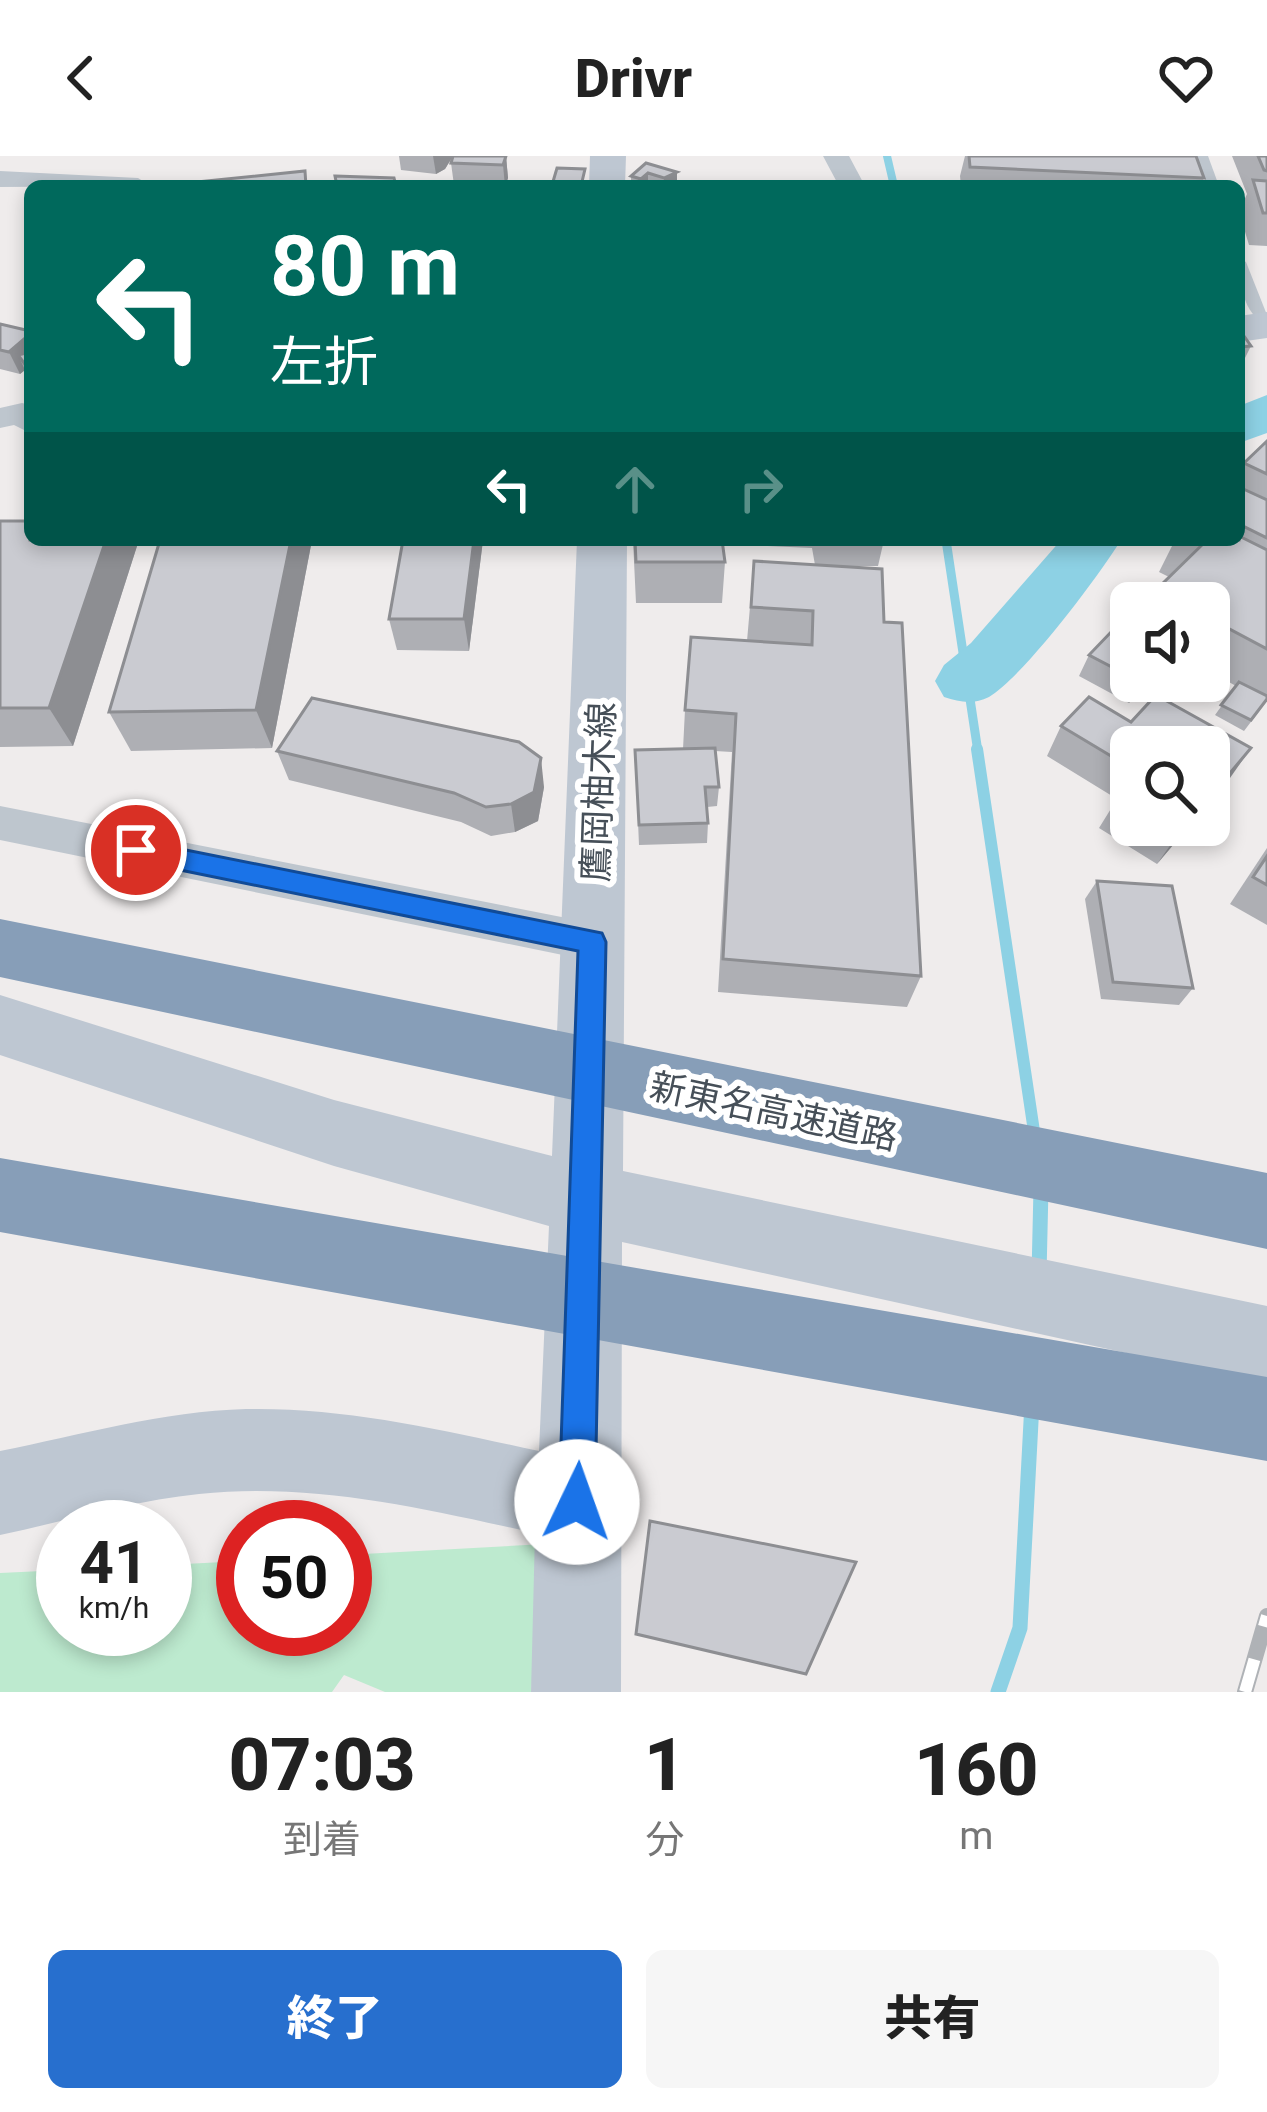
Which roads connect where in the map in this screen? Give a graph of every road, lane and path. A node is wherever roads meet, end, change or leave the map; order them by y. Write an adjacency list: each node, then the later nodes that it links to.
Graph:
1 (0, 178): 2 (street)
2 (97, 180)
3 (1245, 281): 4 (lane)
4 (1267, 324)
5 (602, 546): 7 (street, 鷹岡柚木線)
6 (0, 823): 7 (street)
7 (592, 942): 15 (street, 鷹岡柚木線)
8 (0, 948): 11 (highway, 新東名高速道路)
9 (0, 1025): 12 (street)
10 (0, 1196): 13 (highway)
11 (1267, 1211)
12 (1267, 1345)
13 (1267, 1419)
14 (0, 1493): 15 (street)
15 (577, 1502): 16 (street, 鷹岡柚木線)
16 (576, 1692)

